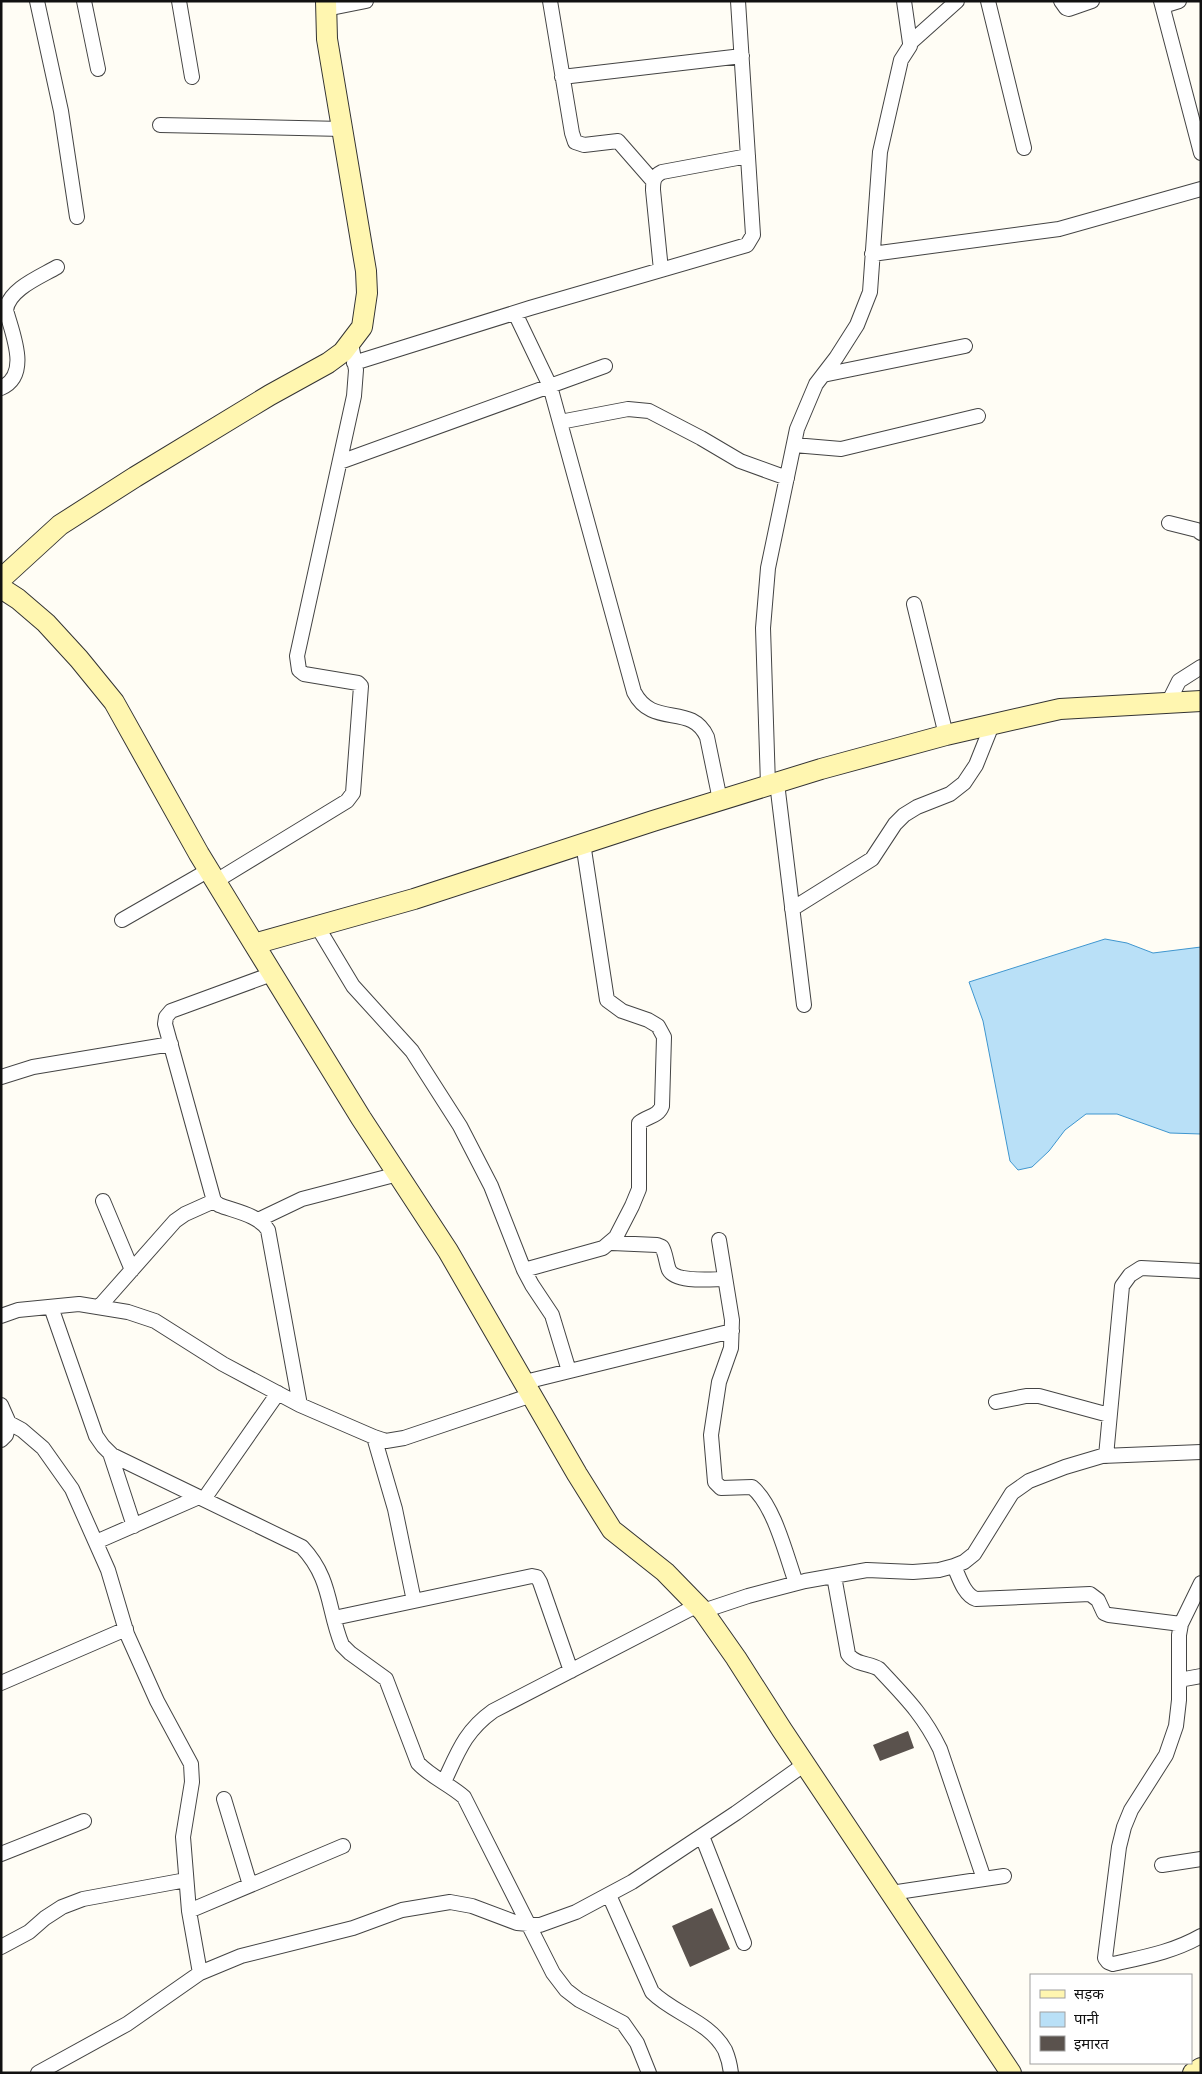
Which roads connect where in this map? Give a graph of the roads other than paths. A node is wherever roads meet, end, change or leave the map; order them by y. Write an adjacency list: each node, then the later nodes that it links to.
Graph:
1 (37, 1): 28 (street)
2 (84, 1): 17 (street)
3 (179, 1): 18 (street)
4 (366, 1): 14 (street)
5 (550, 1): 19 (street)
6 (738, 1): 16 (street)
7 (904, 1): 15 (street)
8 (957, 1): 15 (street)
9 (988, 1): 23 (street)
10 (1061, 1): 11 (street)
11 (1092, 1)
12 (1179, 1): 13 (street)
13 (1162, 4): 20 (street)
14 (326, 5): 22 (main road)
15 (910, 42): 29 (street)
16 (742, 56): 19 (street); 25 (street)
17 (98, 69)
18 (192, 77)
19 (562, 77): 26 (street)
20 (1195, 104): 24 (street)
21 (160, 125): 22 (street)
22 (343, 129): 34 (main road)
23 (1024, 148)
24 (1201, 153)
25 (748, 156): 26 (street); 31 (street)
26 (652, 181): 31 (street)
27 (1201, 189): 29 (street)
28 (76, 217)
29 (872, 254): 36 (street)
30 (57, 267): 38 (street)
31 (661, 270): 32 (street)
32 (514, 313): 34 (street); 37 (street)
33 (965, 346): 36 (street)
34 (352, 353): 42 (street); 46 (main road)
35 (605, 366): 37 (street)
36 (823, 375): 41 (street)
37 (550, 386): 40 (street); 42 (street)
38 (1, 388)
39 (978, 416): 41 (street)
40 (560, 422): 43 (street); 55 (street)
41 (794, 445): 43 (street)
42 (340, 462): 57 (street)
43 (787, 478): 54 (street)
44 (1169, 523): 45 (street)
45 (1201, 533)
46 (1, 579)
47 (1, 588): 57 (main road)
48 (914, 604): 53 (street)
49 (1201, 667): 51 (street)
50 (1201, 701): 51 (main road)
51 (1168, 703): 52 (main road)
52 (992, 725): 53 (main road); 58 (street)
53 (946, 734): 54 (main road)
54 (772, 784): 55 (main road); 58 (street)
55 (720, 800): 56 (main road)
56 (583, 844): 60 (main road); 71 (street)
57 (212, 875): 59 (street); 61 (main road)
58 (792, 909): 63 (street)
59 (122, 920)
60 (317, 926): 61 (main road); 73 (street)
61 (254, 944): 62 (main road)
62 (272, 974): 64 (street); 66 (main road)
63 (804, 1005)
64 (171, 1044): 65 (street); 68 (street)
65 (1, 1077)
66 (398, 1174): 69 (street); 81 (main road)
67 (103, 1201): 72 (street)
68 (214, 1202): 69 (street); 72 (street)
69 (258, 1220): 85 (street)
70 (719, 1240): 75 (street)
71 (612, 1243): 73 (street); 75 (street)
72 (132, 1270): 77 (street)
73 (524, 1270): 80 (street)
74 (1201, 1271): 86 (street)
75 (725, 1279): 79 (street)
76 (51, 1307): 77 (street); 78 (street); 91 (street)
77 (99, 1307): 82 (street)
78 (1, 1316)
79 (732, 1332): 80 (street); 98 (street)
80 (569, 1371): 81 (street)
81 (529, 1389): 88 (street); 101 (main road)
82 (278, 1393): 85 (street); 93 (street)
83 (996, 1402): 86 (street)
84 (1, 1405): 87 (street)
85 (300, 1405): 88 (street)
86 (1108, 1415): 92 (street)
87 (10, 1423): 89 (street); 95 (street)
88 (374, 1437): 100 (street)
89 (1, 1440)
90 (1201, 1452): 92 (street)
91 (110, 1453): 93 (street); 94 (street)
92 (1106, 1456): 96 (street)
93 (201, 1498): 94 (street); 102 (street)
94 (134, 1526): 95 (street)
95 (96, 1542): 104 (street)
96 (954, 1566): 97 (street); 103 (street)
97 (834, 1576): 98 (street); 119 (street)
98 (796, 1583): 101 (street)
99 (1201, 1583): 103 (street)
100 (414, 1601): 102 (street); 105 (street)
101 (701, 1608): 105 (street); 109 (main road)
102 (334, 1618): 110 (street)
103 (1181, 1624): 107 (street)
104 (126, 1629): 108 (street); 120 (street)
105 (571, 1670): 110 (street)
106 (1201, 1676): 107 (street)
107 (1179, 1680): 126 (street)
108 (1, 1683)
109 (805, 1764): 113 (street); 122 (main road)
110 (444, 1782): 125 (street)
111 (224, 1799): 121 (street)
112 (84, 1821): 115 (street)
113 (702, 1836): 123 (street); 127 (street)
114 (343, 1846): 121 (street)
115 (1, 1854)
116 (1201, 1859): 117 (street)
117 (1162, 1865)
118 (1004, 1876): 119 (street)
119 (984, 1879): 122 (street)
120 (186, 1880): 124 (street); 128 (street)
121 (250, 1885): 124 (street)
122 (890, 1893): 134 (main road)
123 (609, 1894): 125 (street); 133 (street)
124 (188, 1911): 129 (street)
125 (529, 1924): 129 (street); 132 (street)
126 (1201, 1936)
127 (744, 1943)
128 (1, 1947)
129 (200, 1973): 131 (street)
130 (1201, 2068): 135 (main road)
131 (38, 2073)
132 (649, 2073)
133 (732, 2073)
134 (1011, 2073)
135 (1192, 2073)

